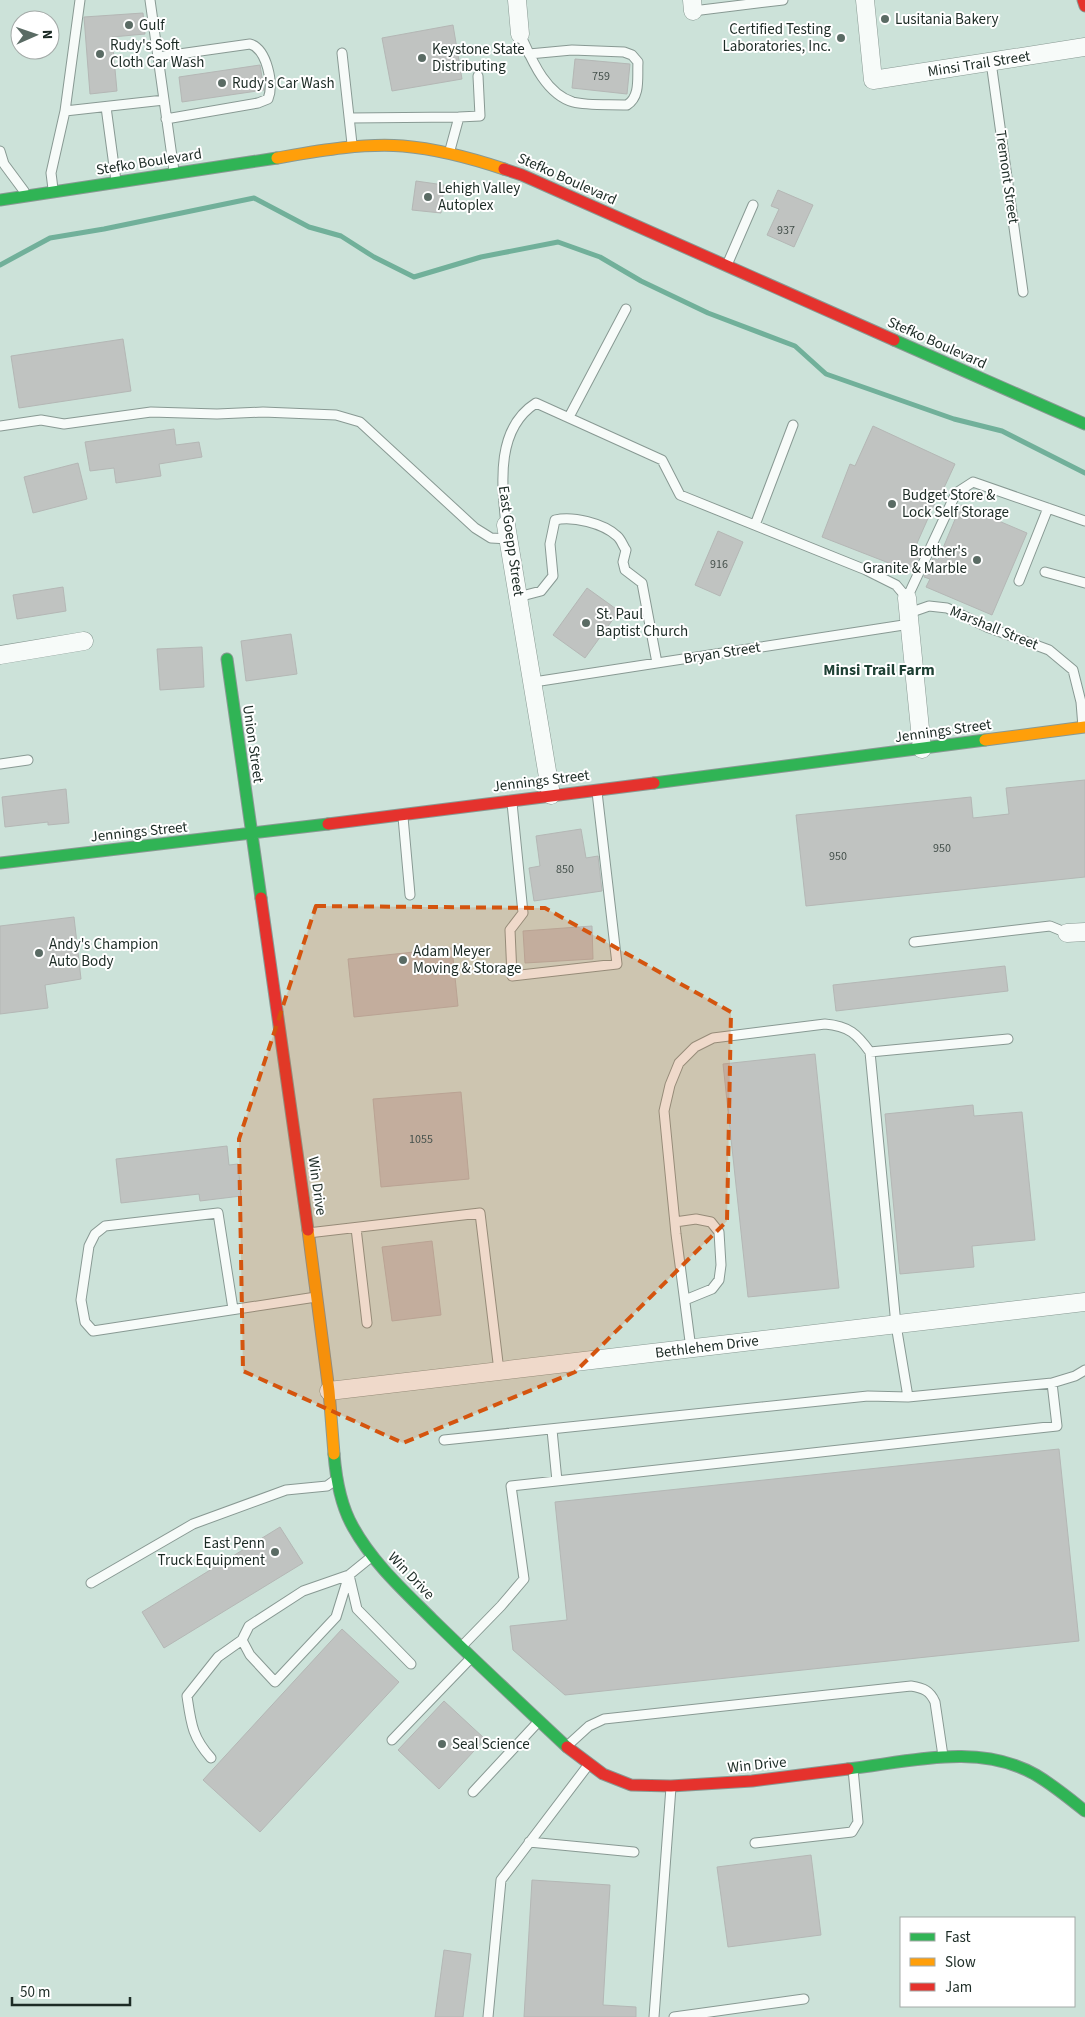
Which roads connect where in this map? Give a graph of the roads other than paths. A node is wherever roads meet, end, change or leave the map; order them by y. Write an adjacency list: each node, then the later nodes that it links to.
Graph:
1 (80, 0): 18 (lane)
2 (150, 0): 13 (lane)
3 (517, 0): 9 (street)
4 (778, 0): 7 (lane)
5 (865, 0): 14 (street, Minsi Trail Street)
6 (1083, 0): 8 (street)
7 (692, 6)
8 (1085, 6)
9 (520, 34): 12 (lane)
10 (1085, 47): 14 (street, Minsi Trail Street)
11 (342, 53): 20 (lane)
12 (529, 54): 12 (lane)
13 (158, 57): 16 (lane); 21 (lane)
14 (991, 62): 32 (lane, Tremont Street)
15 (478, 76): 19 (lane)
16 (164, 100): 17 (lane); 21 (lane)
17 (106, 107): 18 (lane); 26 (lane)
18 (65, 111): 27 (lane)
19 (459, 117): 20 (lane); 24 (lane)
20 (350, 118): 22 (lane)
21 (166, 119): 25 (lane)
22 (353, 147): 24 (street, Stefko Boulevard); 25 (street, Stefko Boulevard)
23 (0, 151): 28 (lane)
24 (449, 152): 31 (street, Stefko Boulevard)
25 (174, 173): 26 (street, Stefko Boulevard)
26 (117, 182): 27 (street, Stefko Boulevard)
27 (54, 191): 28 (street, Stefko Boulevard)
28 (28, 196): 29 (street, Stefko Boulevard)
29 (0, 200)
30 (753, 205): 31 (lane)
31 (726, 267): 35 (street, Stefko Boulevard)
32 (1023, 292)
33 (626, 309): 34 (lane)
34 (569, 417): 40 (lane, East Goepp Street); 41 (lane, East Goepp Street)
35 (1085, 424)
36 (793, 425): 40 (lane)
37 (0, 426): 41 (lane)
38 (1048, 508): 39 (lane); 43 (lane); 46 (lane)
39 (1085, 520)
40 (755, 525): 46 (lane)
41 (508, 532): 45 (street, East Goepp Street)
42 (1045, 572): 44 (lane)
43 (1019, 581)
44 (1085, 583)
45 (518, 597): 50 (lane); 51 (street, East Goepp Street)
46 (908, 612): 50 (lane, Bryan Street); 52 (lane, Marshall Street); 53 (street)
47 (84, 641): 48 (street)
48 (0, 655)
49 (227, 659): 60 (street, Union Street)
50 (657, 663): 51 (lane, Bryan Street)
51 (534, 682): 57 (street, East Goepp Street)
52 (1084, 727): 53 (street, Jennings Street)
53 (922, 750): 56 (street, Jennings Street)
54 (28, 760): 55 (lane)
55 (0, 764)
56 (597, 789): 57 (street, Jennings Street); 58 (lane)
57 (551, 795): 58 (street, Jennings Street)
58 (511, 800): 59 (street, Jennings Street)
59 (402, 814): 60 (street, Jennings Street); 62 (lane)
60 (250, 834): 61 (street, Jennings Street); 70 (street, Win Drive)
61 (0, 863)
62 (410, 896)
63 (1085, 932): 64 (street)
64 (1067, 933): 65 (lane)
65 (914, 942)
66 (1008, 1039): 67 (lane)
67 (870, 1052): 68 (lane); 76 (lane)
68 (675, 1222): 72 (lane); 72 (lane)
69 (356, 1228): 70 (lane); 75 (lane); 79 (lane)
70 (308, 1233): 71 (street, Win Drive)
71 (316, 1297): 74 (lane); 81 (street, Win Drive)
72 (685, 1300): 77 (lane)
73 (1085, 1302): 76 (street, Bethlehem Drive)
74 (233, 1309): 74 (lane)
75 (367, 1323)
76 (896, 1325): 77 (street, Bethlehem Drive); 82 (lane)
77 (691, 1349): 79 (street, Bethlehem Drive)
78 (1085, 1370): 80 (lane)
79 (499, 1371): 81 (street, Bethlehem Drive)
80 (1052, 1383): 82 (lane); 86 (lane)
81 (329, 1391): 85 (street, Win Drive)
82 (908, 1397): 83 (lane)
83 (552, 1430): 84 (lane); 86 (lane)
84 (444, 1440)
85 (336, 1480): 87 (street, Win Drive); 89 (lane)
86 (558, 1481): 91 (lane)
87 (372, 1556): 88 (lane); 91 (street, Win Drive)
88 (349, 1575): 90 (lane); 90 (lane); 93 (lane)
89 (91, 1583)
90 (242, 1640): 98 (lane)
91 (461, 1647): 92 (street, Win Drive)
92 (471, 1657): 94 (street, Win Drive); 95 (lane)
93 (411, 1664)
94 (539, 1721): 96 (street, Win Drive); 102 (lane)
95 (392, 1740)
96 (566, 1747): 97 (lane); 99 (street, Win Drive)
97 (943, 1757): 100 (street, Win Drive); 103 (street, Win Drive)
98 (211, 1758)
99 (589, 1764): 101 (street, Win Drive); 104 (lane)
100 (852, 1769): 101 (street, Win Drive); 105 (lane)
101 (671, 1786): 109 (lane)
102 (474, 1792)
103 (1085, 1811)
104 (529, 1842): 106 (lane); 108 (lane)
105 (755, 1842)
106 (634, 1852)
107 (804, 1999): 110 (lane)
108 (488, 2017)
109 (654, 2017)
110 (674, 2017)

